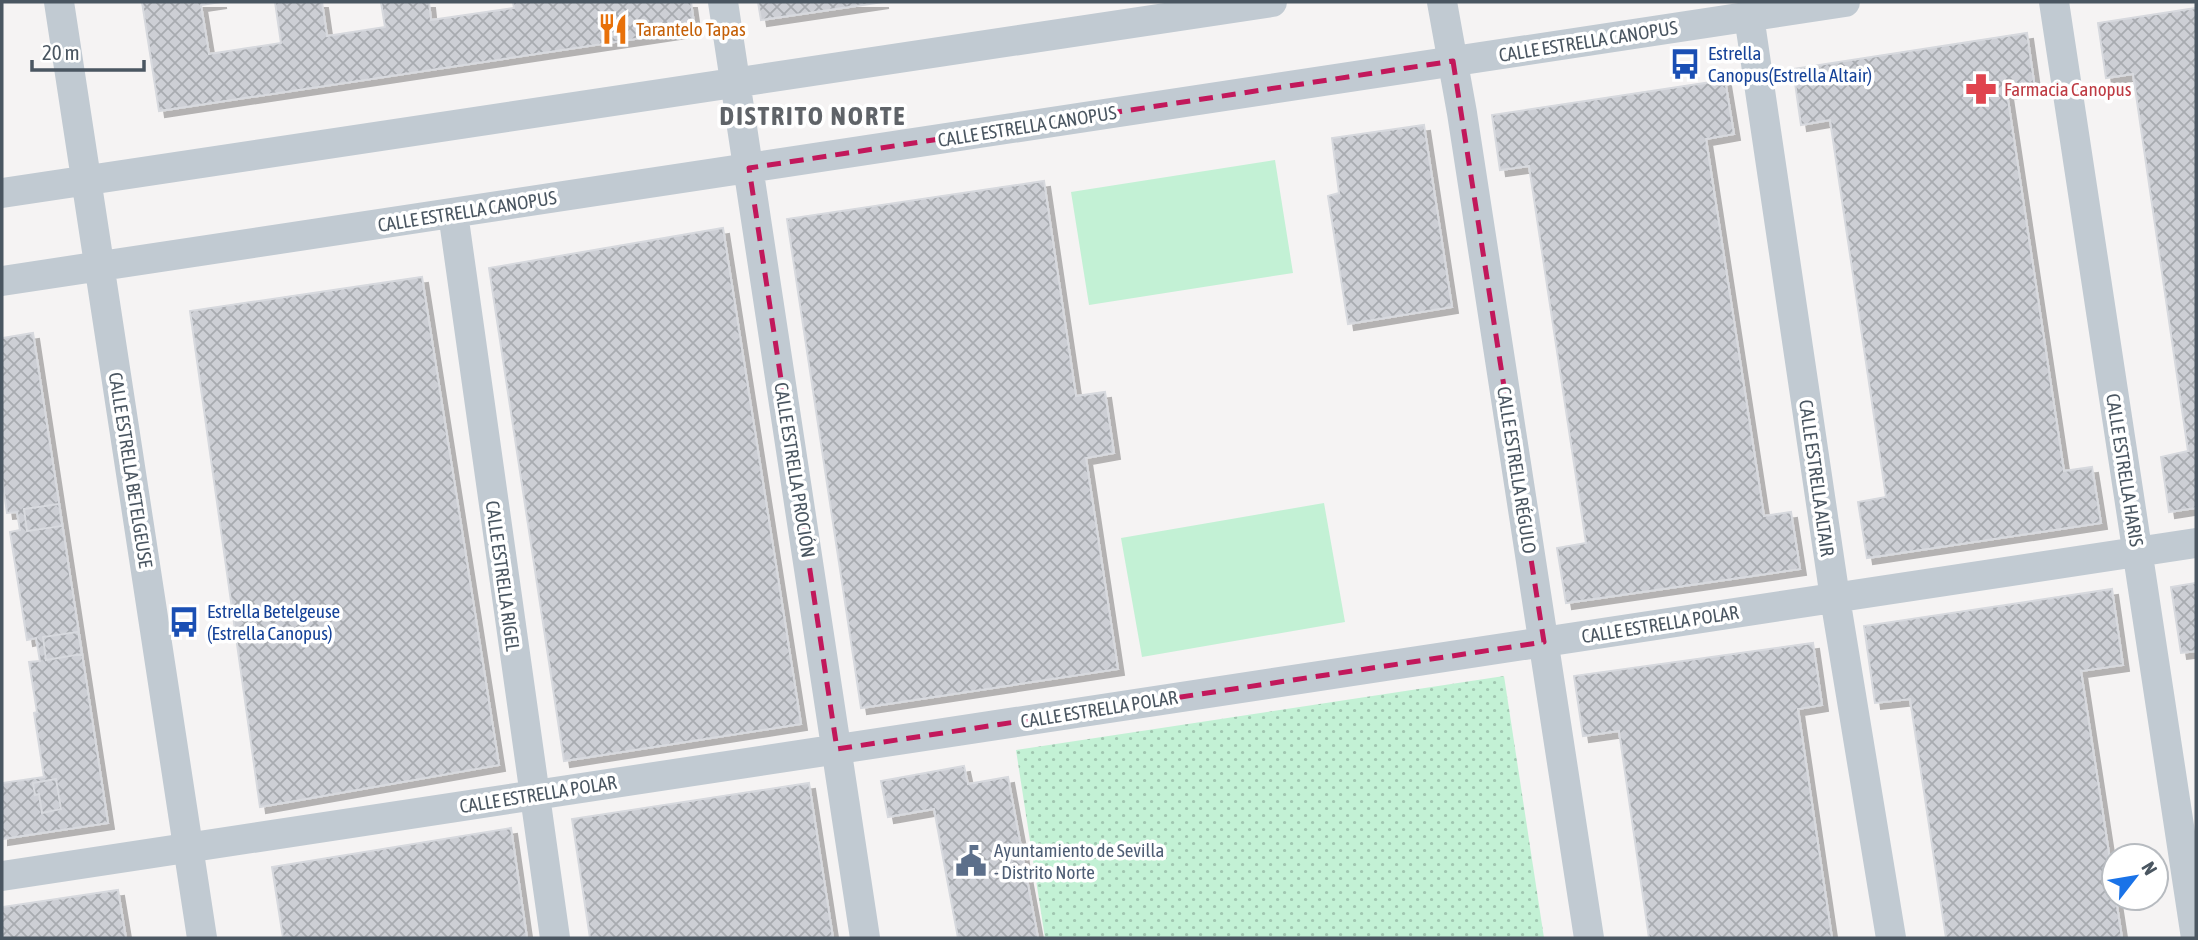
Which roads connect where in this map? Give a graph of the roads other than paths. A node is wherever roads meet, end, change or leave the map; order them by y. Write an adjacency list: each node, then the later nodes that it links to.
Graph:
1 (59, 2): 11 (street, CALLE ESTRELLA BETELGEUSE)
2 (723, 2): 9 (street, CALLE ESTRELLA PROCIÓN)
3 (1272, 2): 9 (street)
4 (1442, 2): 8 (street, CALLE ESTRELLA RÉGULO)
5 (1845, 2): 7 (street, CALLE ESTRELLA CANOPUS)
6 (2054, 2): 17 (street, CALLE ESTRELLA HARIS)
7 (1749, 16): 8 (street, CALLE ESTRELLA CANOPUS); 18 (street, CALLE ESTRELLA ALTAIR)
8 (1452, 61): 10 (street, CALLE ESTRELLA CANOPUS); 19 (street, CALLE ESTRELLA RÉGULO)
9 (735, 83): 10 (street, CALLE ESTRELLA PROCIÓN); 11 (street)
10 (749, 168): 13 (street, CALLE ESTRELLA CANOPUS); 20 (street, CALLE ESTRELLA PROCIÓN)
11 (87, 180): 12 (street); 14 (street, CALLE ESTRELLA BETELGEUSE)
12 (2, 193)
13 (453, 213): 14 (street, CALLE ESTRELLA CANOPUS); 21 (street, CALLE ESTRELLA RIGEL)
14 (100, 265): 15 (street, CALLE ESTRELLA CANOPUS); 22 (street, CALLE ESTRELLA BETELGEUSE)
15 (2, 281)
16 (2196, 543): 17 (street, CALLE ESTRELLA POLAR)
17 (2138, 552): 18 (street, CALLE ESTRELLA POLAR); 29 (street, CALLE ESTRELLA HARIS)
18 (1835, 598): 19 (street, CALLE ESTRELLA POLAR); 28 (street, CALLE ESTRELLA ALTAIR)
19 (1544, 642): 20 (street, CALLE ESTRELLA POLAR); 27 (street, CALLE ESTRELLA RÉGULO)
20 (837, 749): 21 (street, CALLE ESTRELLA POLAR); 26 (street, CALLE ESTRELLA PROCIÓN)
21 (534, 795): 22 (street, CALLE ESTRELLA POLAR); 25 (street, CALLE ESTRELLA RIGEL)
22 (188, 847): 23 (street, CALLE ESTRELLA POLAR); 24 (street, CALLE ESTRELLA BETELGEUSE)
23 (2, 876)
24 (202, 938)
25 (555, 938)
26 (865, 938)
27 (1589, 938)
28 (1891, 938)
29 (2196, 938)

